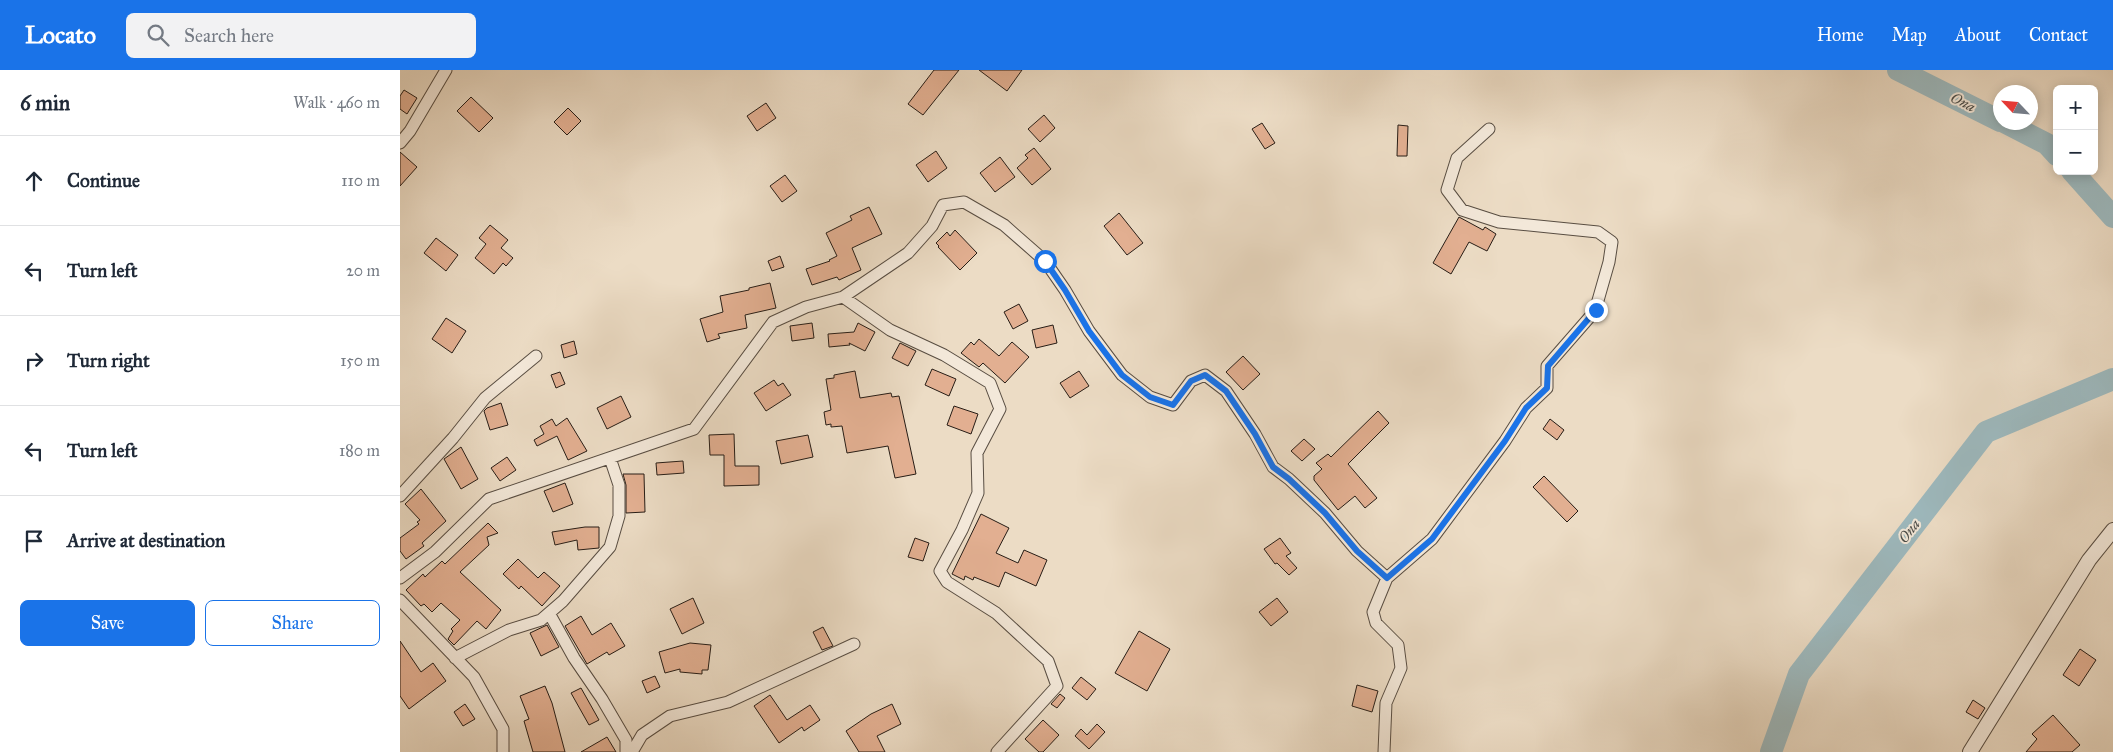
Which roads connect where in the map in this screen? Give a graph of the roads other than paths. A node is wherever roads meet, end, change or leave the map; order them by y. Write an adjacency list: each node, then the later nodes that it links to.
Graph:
1 (446, 70): 3 (street)
2 (1489, 129): 10 (street)
3 (400, 143)
4 (843, 297): 6 (street); 10 (street); 18 (street)
5 (536, 356): 7 (street)
6 (610, 458): 9 (street); 12 (street)
7 (400, 496)
8 (2113, 530): 20 (street)
9 (400, 578)
10 (1387, 578): 19 (street)
11 (400, 600): 14 (street)
12 (549, 613): 14 (street); 16 (street)
13 (854, 644): 17 (street)
14 (455, 658): 15 (street)
15 (503, 752)
16 (626, 752)
17 (632, 752)
18 (997, 752)
19 (1384, 752)
20 (1970, 752)

